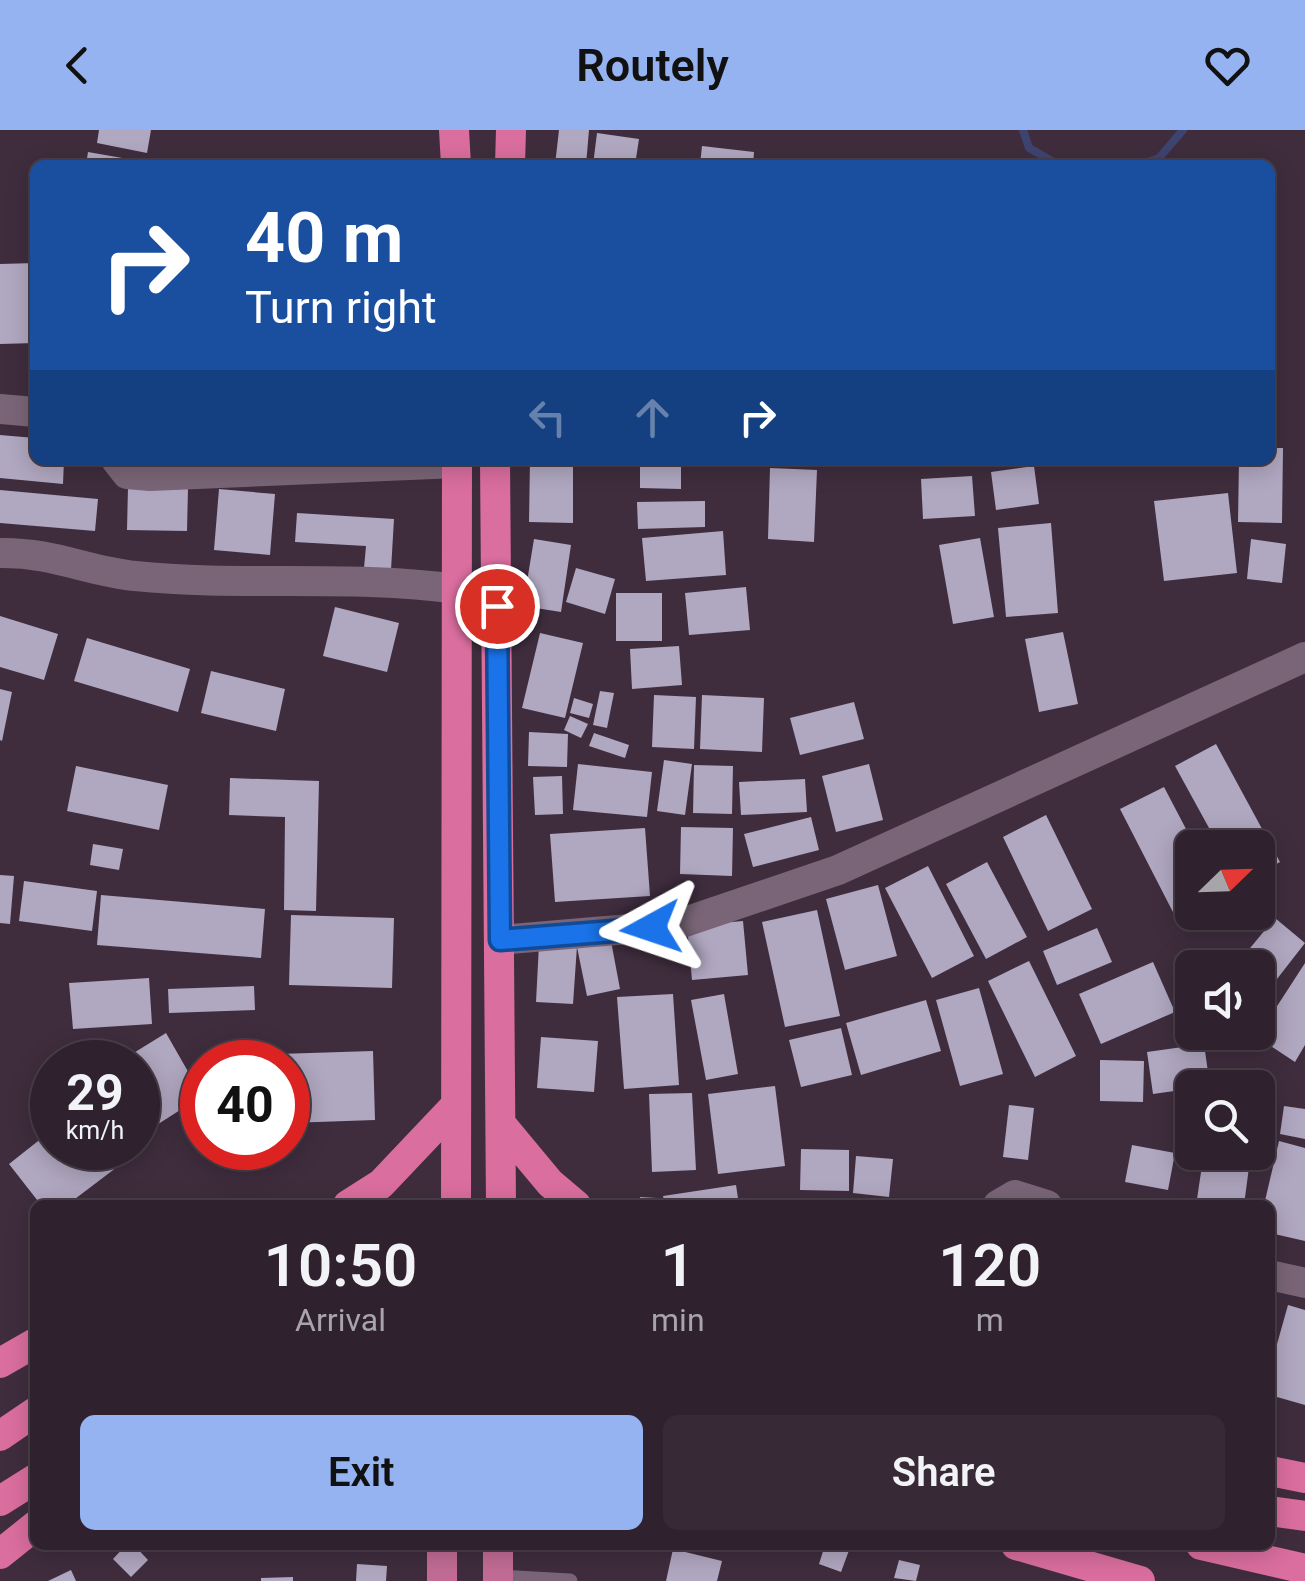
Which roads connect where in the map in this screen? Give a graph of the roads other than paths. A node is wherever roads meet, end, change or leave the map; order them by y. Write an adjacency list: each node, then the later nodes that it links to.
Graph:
1 (454, 130): 3 (highway)
2 (511, 130): 4 (highway)
3 (456, 160)
4 (510, 160)
5 (0, 409): 6 (street)
6 (30, 412)
7 (120, 465): 8 (street)
8 (375, 465)
9 (457, 465): 12 (highway)
10 (495, 465): 14 (highway)
11 (0, 554): 12 (street)
12 (456, 589): 15 (highway)
13 (1305, 657): 14 (street)
14 (500, 940): 16 (highway)
15 (454, 1107): 17 (highway); 18 (highway)
16 (500, 1124): 19 (highway); 20 (highway)
17 (356, 1200)
18 (456, 1200)
19 (500, 1200)
20 (570, 1200)
21 (1006, 1200): 22 (street)
22 (1031, 1200)
23 (1275, 1277): 24 (street)
24 (1305, 1282)
25 (30, 1346): 26 (highway)
26 (0, 1362)
27 (30, 1415): 28 (highway)
28 (0, 1436)
29 (1275, 1472): 30 (highway)
30 (1305, 1478)
31 (30, 1482): 32 (highway)
32 (0, 1500)
33 (1275, 1511): 34 (highway)
34 (1305, 1516)
35 (30, 1530): 40 (highway)
36 (442, 1550): 43 (main road)
37 (498, 1550): 42 (main road)
38 (1033, 1550): 45 (highway)
39 (1223, 1550): 41 (highway)
40 (0, 1554)
41 (1305, 1569)
42 (498, 1579): 44 (lane)
43 (442, 1581)
44 (570, 1581)
45 (1140, 1581)

